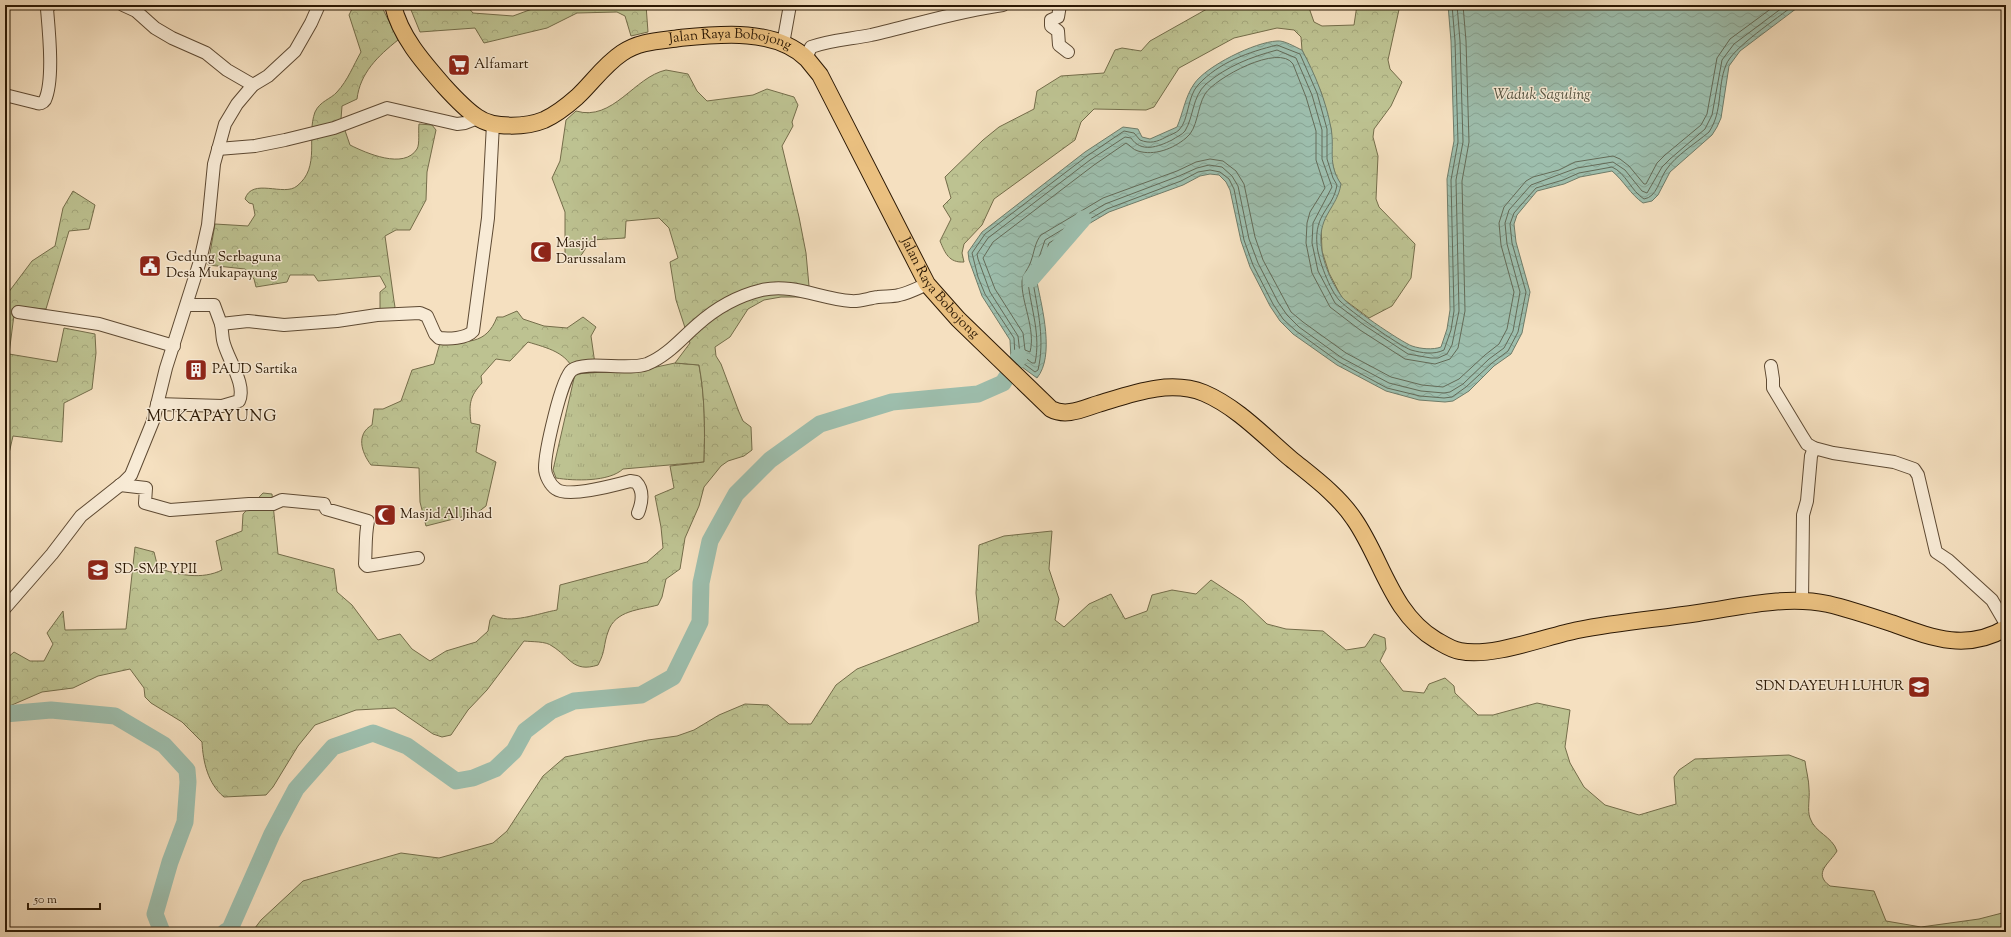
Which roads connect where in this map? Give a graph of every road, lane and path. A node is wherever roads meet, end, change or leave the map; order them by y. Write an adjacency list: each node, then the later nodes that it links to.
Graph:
1 (50, 5): 12 (street)
2 (123, 5): 11 (street)
3 (319, 5): 11 (street)
4 (393, 5): 13 (main road, Jalan Raya Bobojong)
5 (790, 5): 8 (street)
6 (1003, 5): 10 (street)
7 (1060, 5): 9 (street)
8 (783, 44): 10 (main road, Jalan Raya Bobojong); 14 (main road, Jalan Raya Bobojong)
9 (1068, 52)
10 (806, 58): 16 (main road, Jalan Raya Bobojong)
11 (253, 85): 15 (street)
12 (5, 95)
13 (478, 118): 14 (main road, Jalan Raya Bobojong); 15 (street)
14 (493, 124): 19 (street)
15 (218, 149): 17 (street)
16 (927, 284): 25 (street); 27 (main road, Jalan Raya Bobojong)
17 (187, 305): 19 (street); 20 (street)
18 (18, 312): 20 (street)
19 (221, 324): 22 (street)
20 (174, 346): 22 (street)
21 (1771, 366): 23 (street)
22 (157, 404): 24 (street)
23 (1814, 448): 27 (street); 29 (street)
24 (120, 485): 26 (street); 28 (street)
25 (638, 513)
26 (418, 558)
27 (1802, 601): 30 (main road)
28 (5, 608)
29 (2006, 624)
30 (2006, 628)

